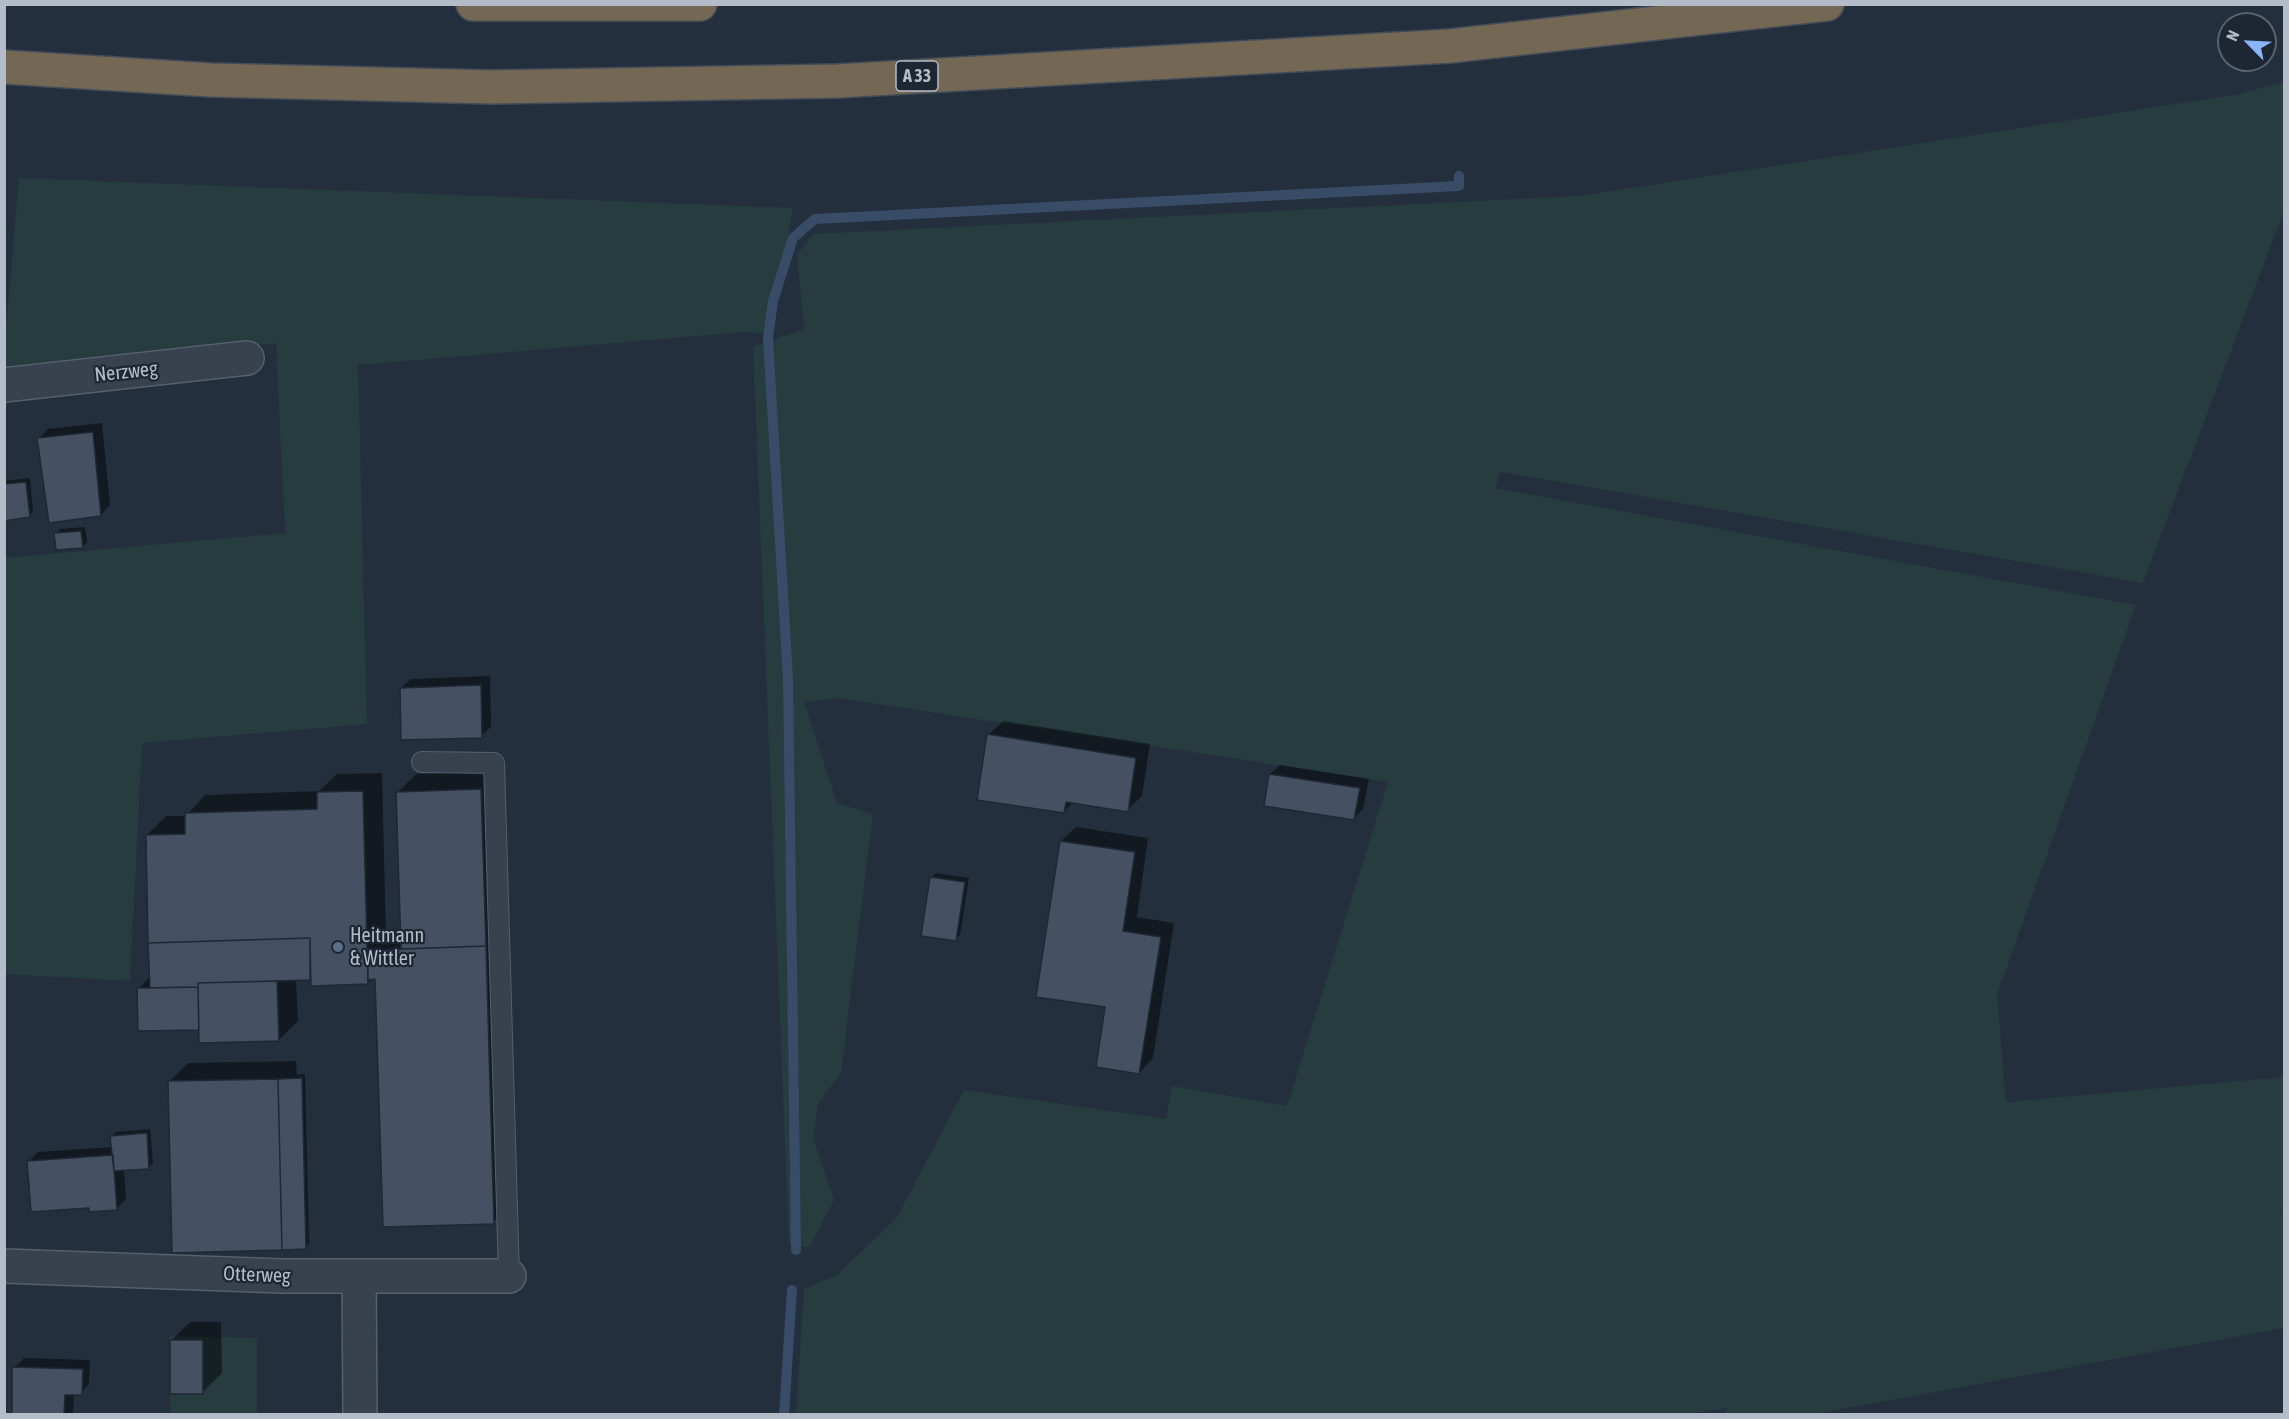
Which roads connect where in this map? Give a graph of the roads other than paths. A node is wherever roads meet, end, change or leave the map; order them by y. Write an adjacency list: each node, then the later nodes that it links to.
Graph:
1 (473, 4): 2 (highway)
2 (700, 4)
3 (1827, 4): 4 (highway, A 33)
4 (4, 67)
5 (247, 358): 6 (street, Nerzweg)
6 (4, 385)
7 (422, 762): 10 (lane)
8 (4, 1266): 9 (street, Otterweg)
9 (359, 1276): 10 (street, Otterweg); 11 (street)
10 (509, 1276)
11 (360, 1414)

